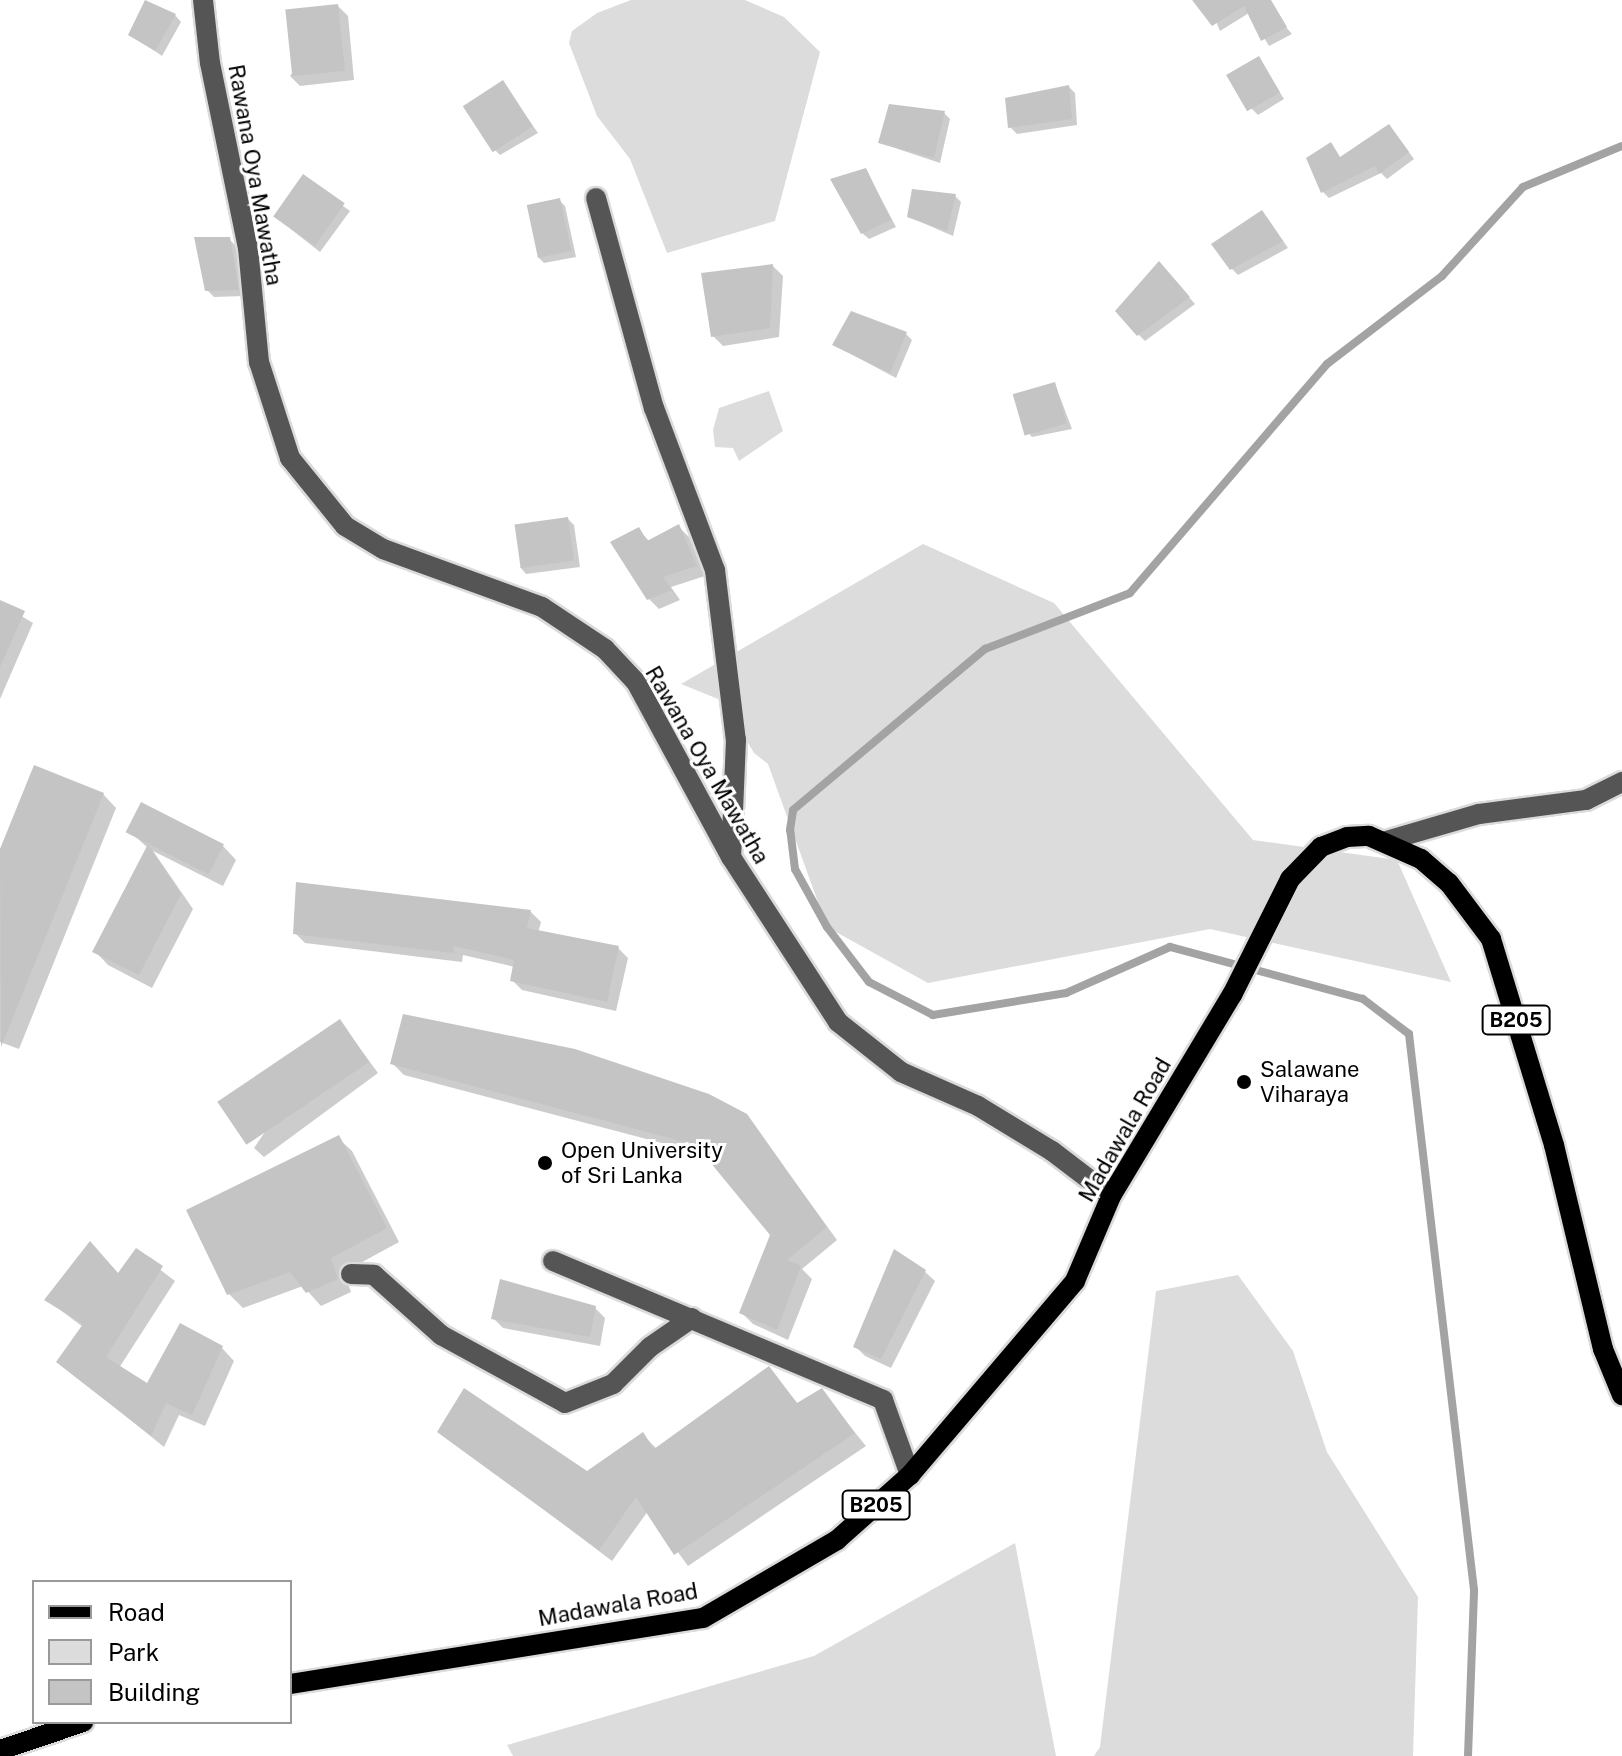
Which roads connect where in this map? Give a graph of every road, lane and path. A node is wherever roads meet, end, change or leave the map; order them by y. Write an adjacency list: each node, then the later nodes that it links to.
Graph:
1 (203, 0): 5 (street, Rawana Oya Mawatha)
2 (596, 198): 5 (street)
3 (1622, 782): 4 (street)
4 (1386, 841): 6 (main road, Madawala Road / B205); 10 (main road, Madawala Road / B205)
5 (731, 857): 6 (street, Rawana Oya Mawatha)
6 (1111, 1196): 11 (main road, Madawala Road / B205)
7 (553, 1261): 9 (street)
8 (351, 1274): 9 (street)
9 (692, 1318): 11 (street)
10 (1622, 1395)
11 (910, 1475): 12 (main road, Madawala Road / B205)
12 (292, 1684)
13 (77, 1724): 14 (main road)
14 (0, 1750)

